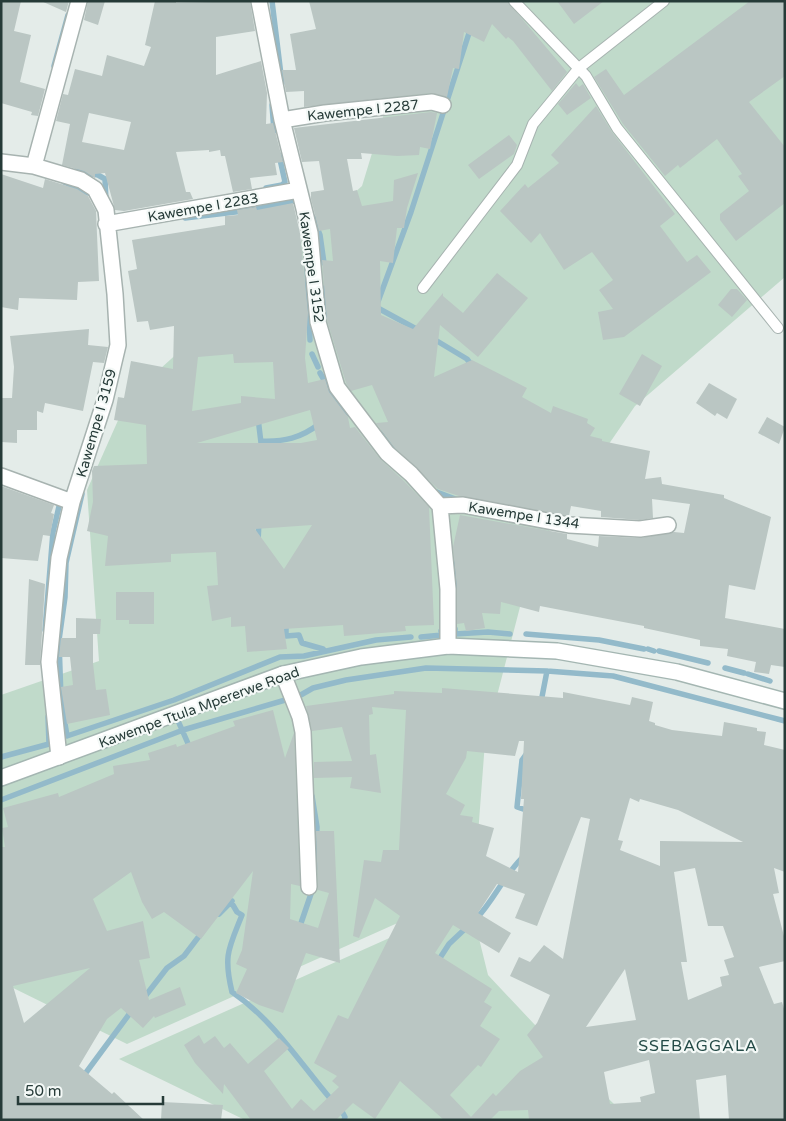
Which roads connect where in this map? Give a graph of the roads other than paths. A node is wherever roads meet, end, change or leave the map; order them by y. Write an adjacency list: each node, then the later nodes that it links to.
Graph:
1 (79, 1): 9 (street)
2 (259, 1): 7 (street, Kawempe I 3152)
3 (514, 1): 5 (lane)
4 (664, 1): 5 (lane)
5 (579, 68): 12 (lane); 13 (lane)
6 (443, 105): 7 (street, Kawempe I 2287)
7 (282, 120): 10 (street, Kawempe I 3152)
8 (1, 162): 9 (street, Kawempe I 3159)
9 (34, 166): 11 (street, Kawempe I 3159)
10 (300, 190): 11 (street, Kawempe I 2283); 16 (street, Kawempe I 3152)
11 (106, 224): 15 (street, Kawempe I 3159)
12 (423, 288)
13 (778, 328)
14 (1, 476): 15 (street)
15 (72, 502): 21 (street, Kawempe I 3159)
16 (440, 506): 17 (street, Kawempe I 1344); 18 (street)
17 (668, 525)
18 (448, 646): 19 (street, Kawempe Ttula Mpererwe Road); 20 (street, Kawempe Ttula Mpererwe Road)
19 (283, 674): 21 (street, Kawempe Ttula Mpererwe Road); 23 (street)
20 (785, 701)
21 (59, 757): 22 (street, Kawempe Ttula Mpererwe Road)
22 (1, 778)
23 (309, 887)

